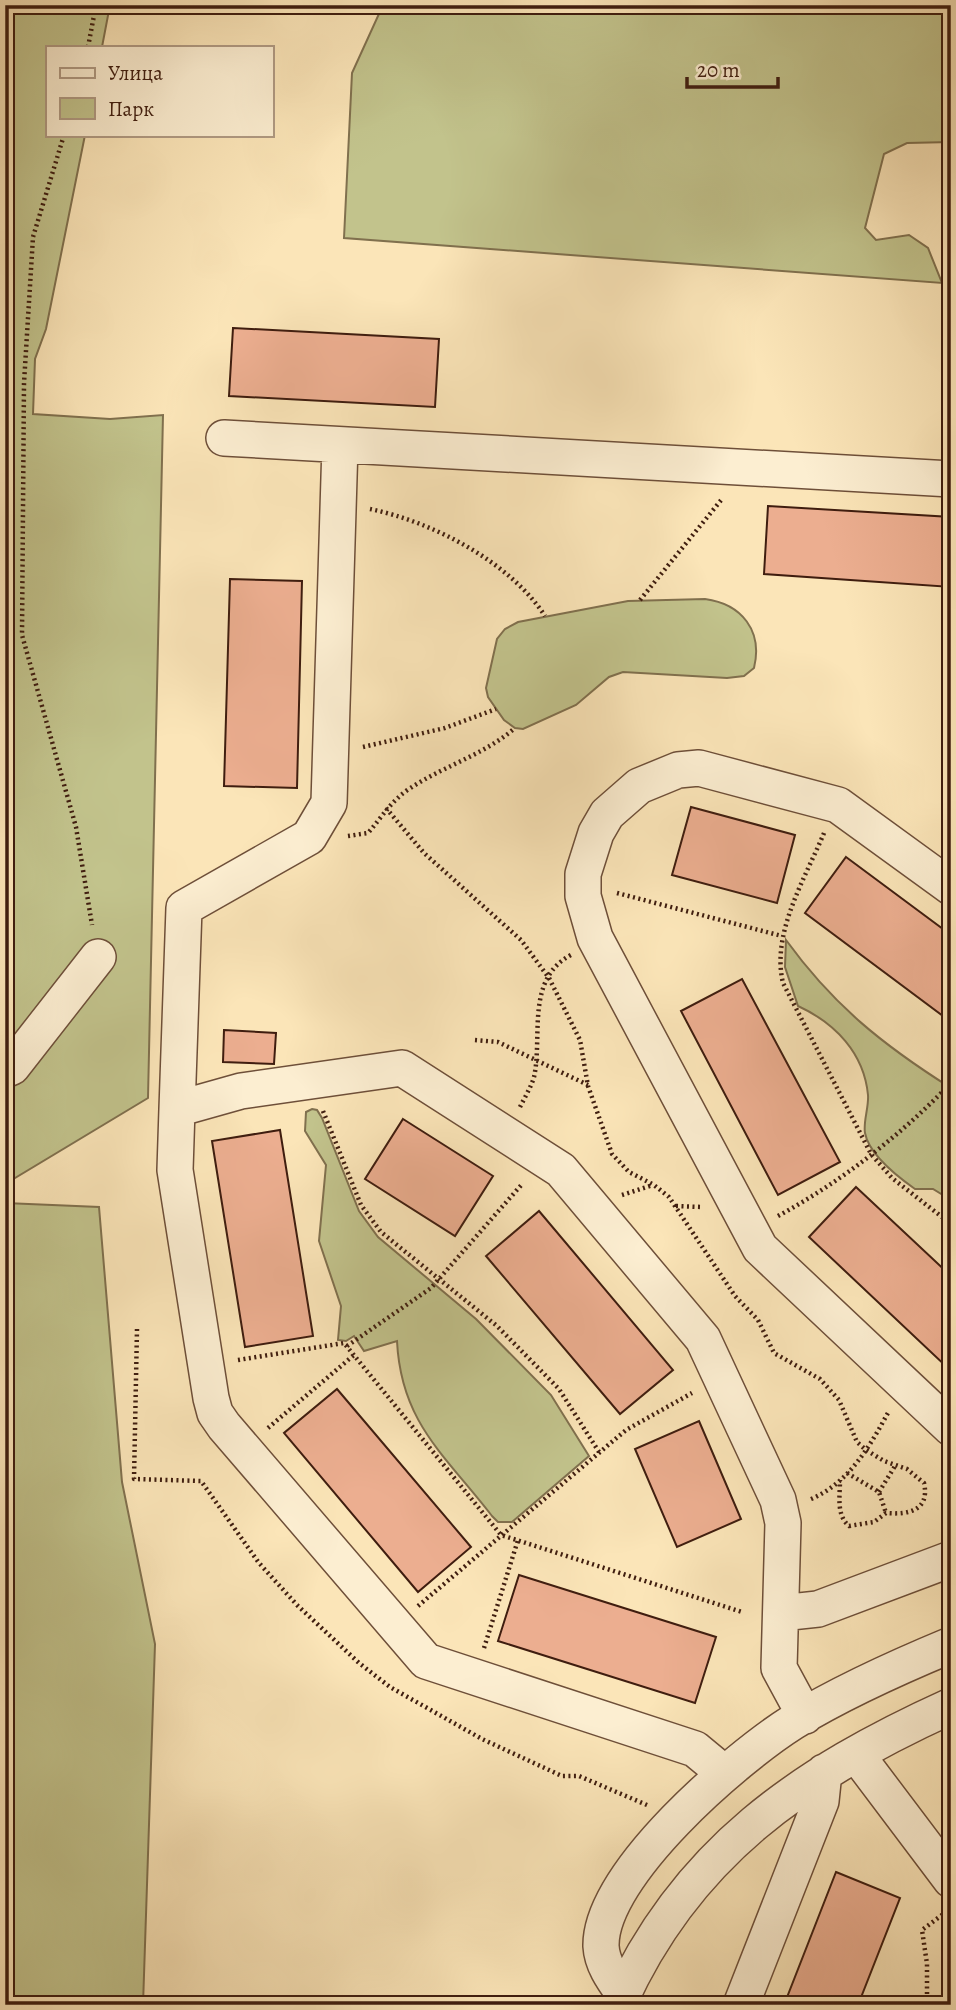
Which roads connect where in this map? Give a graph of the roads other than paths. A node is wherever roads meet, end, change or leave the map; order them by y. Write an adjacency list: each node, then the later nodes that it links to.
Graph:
1 (224, 438): 2 (lane)
2 (340, 444): 3 (lane); 7 (lane)
3 (951, 479)
4 (951, 887): 8 (lane)
5 (98, 957): 6 (lane)
6 (5, 1070)
7 (177, 1109): 10 (lane); 16 (lane)
8 (951, 1428)
9 (951, 1559): 10 (lane)
10 (780, 1613): 13 (lane)
11 (951, 1646): 13 (lane)
12 (951, 1706): 14 (lane)
13 (804, 1716): 16 (lane)
14 (856, 1754): 15 (lane); 17 (lane)
15 (824, 1772): 18 (lane); 19 (lane)
16 (724, 1773): 18 (lane)
17 (950, 1894)
18 (620, 1999)
19 (741, 2005)

